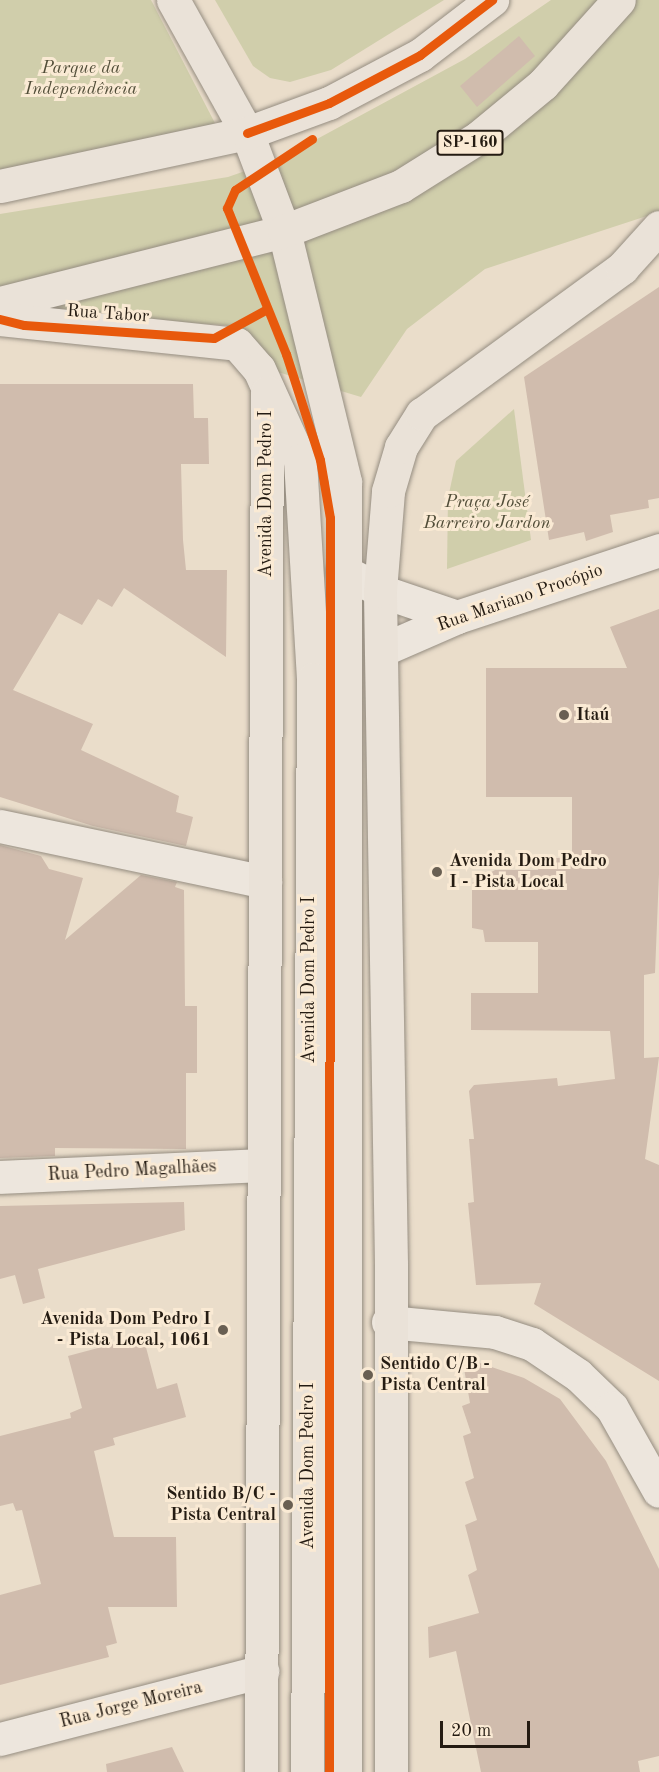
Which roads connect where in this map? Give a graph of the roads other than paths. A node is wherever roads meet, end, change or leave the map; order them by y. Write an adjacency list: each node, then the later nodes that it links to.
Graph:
1 (173, 0): 4 (main road, Avenida Dom Pedro I)
2 (492, 0): 4 (main road)
3 (619, 0): 7 (main road, SP-160)
4 (247, 134): 5 (main road); 7 (main road, Avenida Dom Pedro I)
5 (0, 186)
6 (659, 227): 9 (main road)
7 (284, 231): 10 (main road, Rua Tabor / SP-160); 14 (main road, Avenida Dom Pedro I)
8 (659, 246): 9 (street)
9 (622, 268): 15 (main road)
10 (0, 303)
11 (0, 319): 12 (main road, Rua Tabor)
12 (267, 390): 19 (main road, Avenida Dom Pedro I); 20 (main road, Avenida Dom Pedro I)
13 (659, 550): 16 (street, Rua Mariano Procópio)
14 (343, 571): 15 (street); 18 (main road, Avenida Dom Pedro I)
15 (380, 591): 16 (street); 17 (main road)
16 (457, 617): 17 (street, Rua Mariano Procópio)
17 (382, 650): 18 (main road); 25 (main road)
18 (342, 666): 19 (main road); 32 (main road, Avenida Dom Pedro I)
19 (313, 679): 20 (main road); 31 (main road, Avenida Dom Pedro I)
20 (265, 707): 22 (main road, Avenida Dom Pedro I)
21 (0, 826): 22 (street)
22 (264, 882): 23 (main road, Avenida Dom Pedro I)
23 (263, 1165): 24 (street, Rua Pedro Magalhães); 28 (main road, Avenida Dom Pedro I)
24 (0, 1177)
25 (388, 1322): 26 (street); 33 (main road)
26 (650, 1450): 27 (street)
27 (659, 1491)
28 (262, 1671): 29 (street, Rua Jorge Moreira); 30 (main road, Avenida Dom Pedro I)
29 (0, 1739)
30 (261, 1772)
31 (307, 1772)
32 (345, 1772)
33 (391, 1772)

